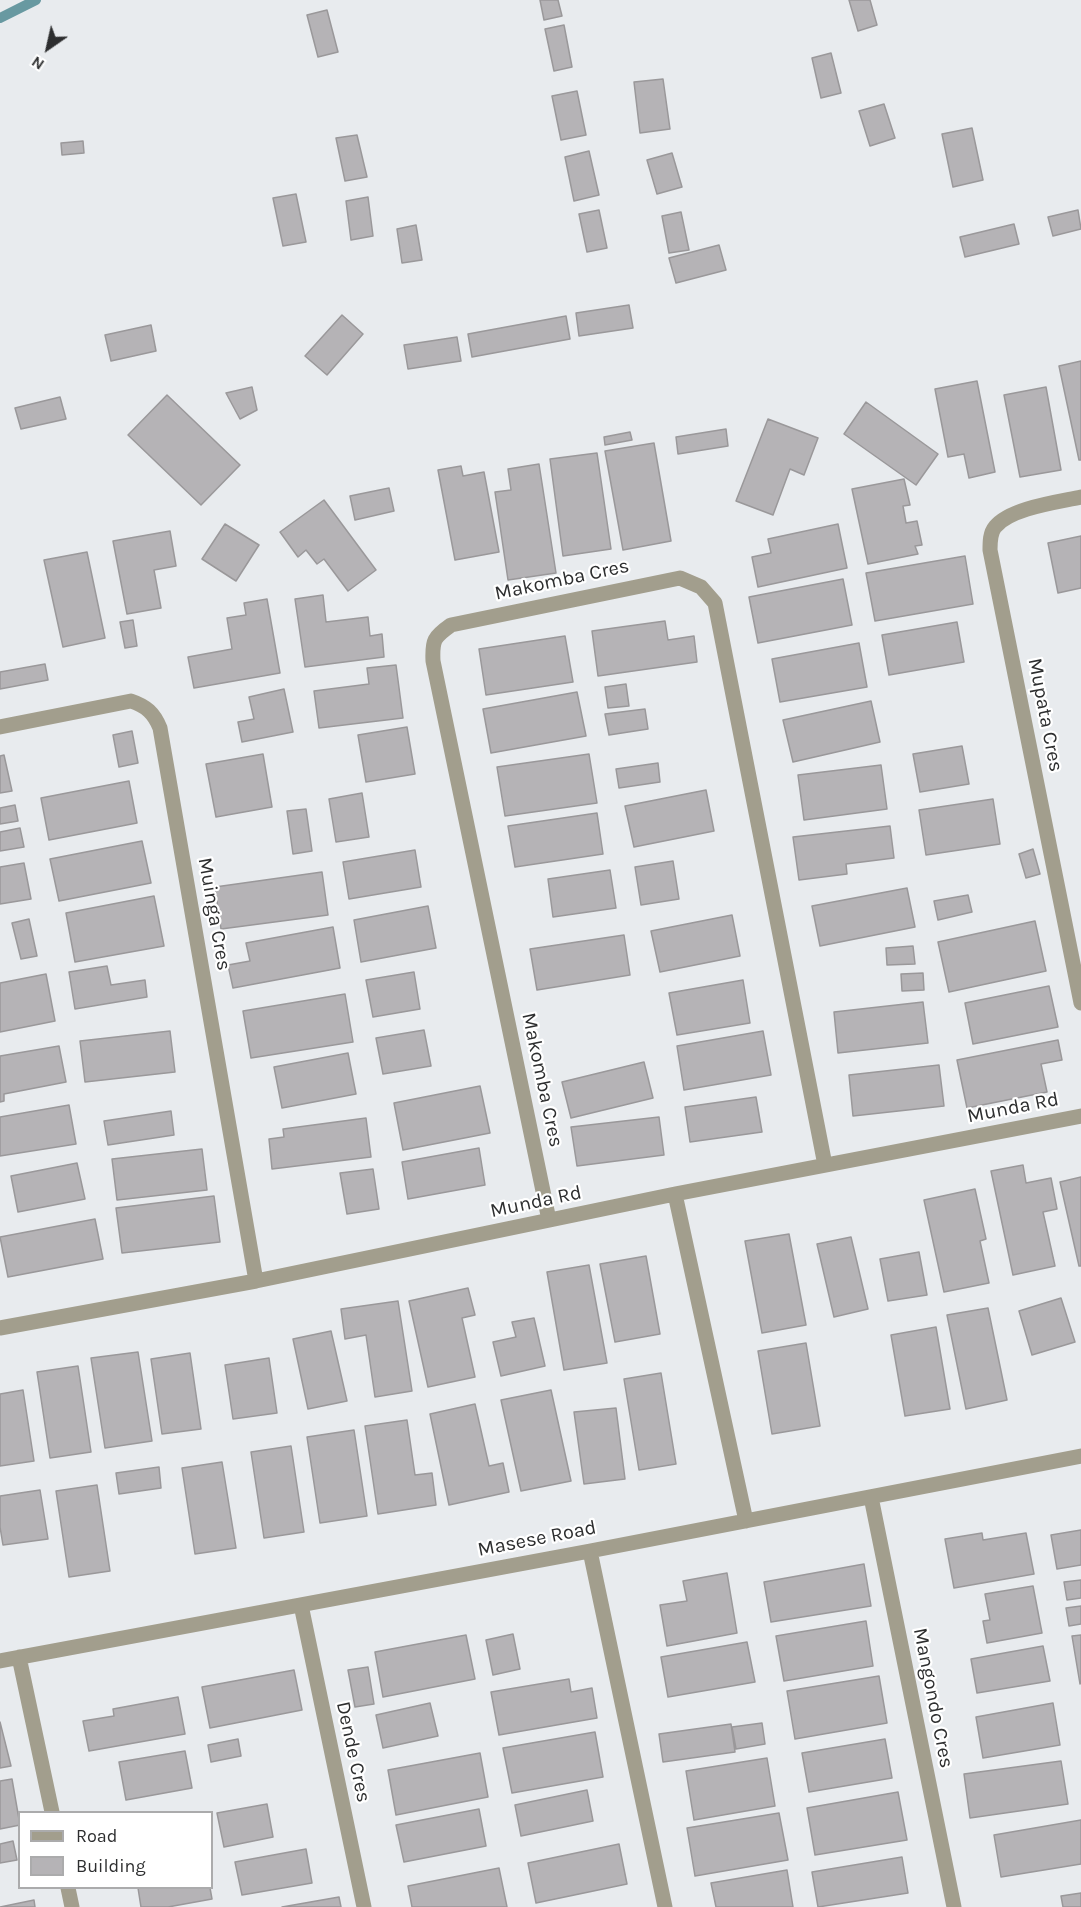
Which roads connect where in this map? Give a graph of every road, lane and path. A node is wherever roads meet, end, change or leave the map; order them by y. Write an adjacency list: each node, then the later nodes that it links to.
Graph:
1 (1081, 497): 3 (street, Mupata Cres)
2 (0, 727): 8 (street, Muinga Cres)
3 (1081, 1003)
4 (1081, 1116): 5 (street, Munda Rd)
5 (825, 1165): 6 (street, Munda Rd); 7 (street, Makomba Cres)
6 (675, 1194): 7 (street, Munda Rd); 12 (street)
7 (549, 1220): 8 (street, Munda Rd)
8 (256, 1281): 9 (street, Munda Rd)
9 (0, 1328)
10 (1081, 1456): 11 (street, Masese Road)
11 (871, 1497): 12 (street, Masese Road); 22 (street, Mangondo Cres)
12 (746, 1521): 13 (street, Masese Road)
13 (590, 1551): 14 (street, Masese Road); 21 (street)
14 (301, 1605): 15 (street, Masese Road); 20 (street, Dende Cres)
15 (19, 1657): 16 (street, Masese Road); 17 (street)
16 (0, 1661)
17 (52, 1811)
18 (68, 1889): 19 (street)
19 (72, 1907)
20 (364, 1907)
21 (665, 1907)
22 (954, 1907)

